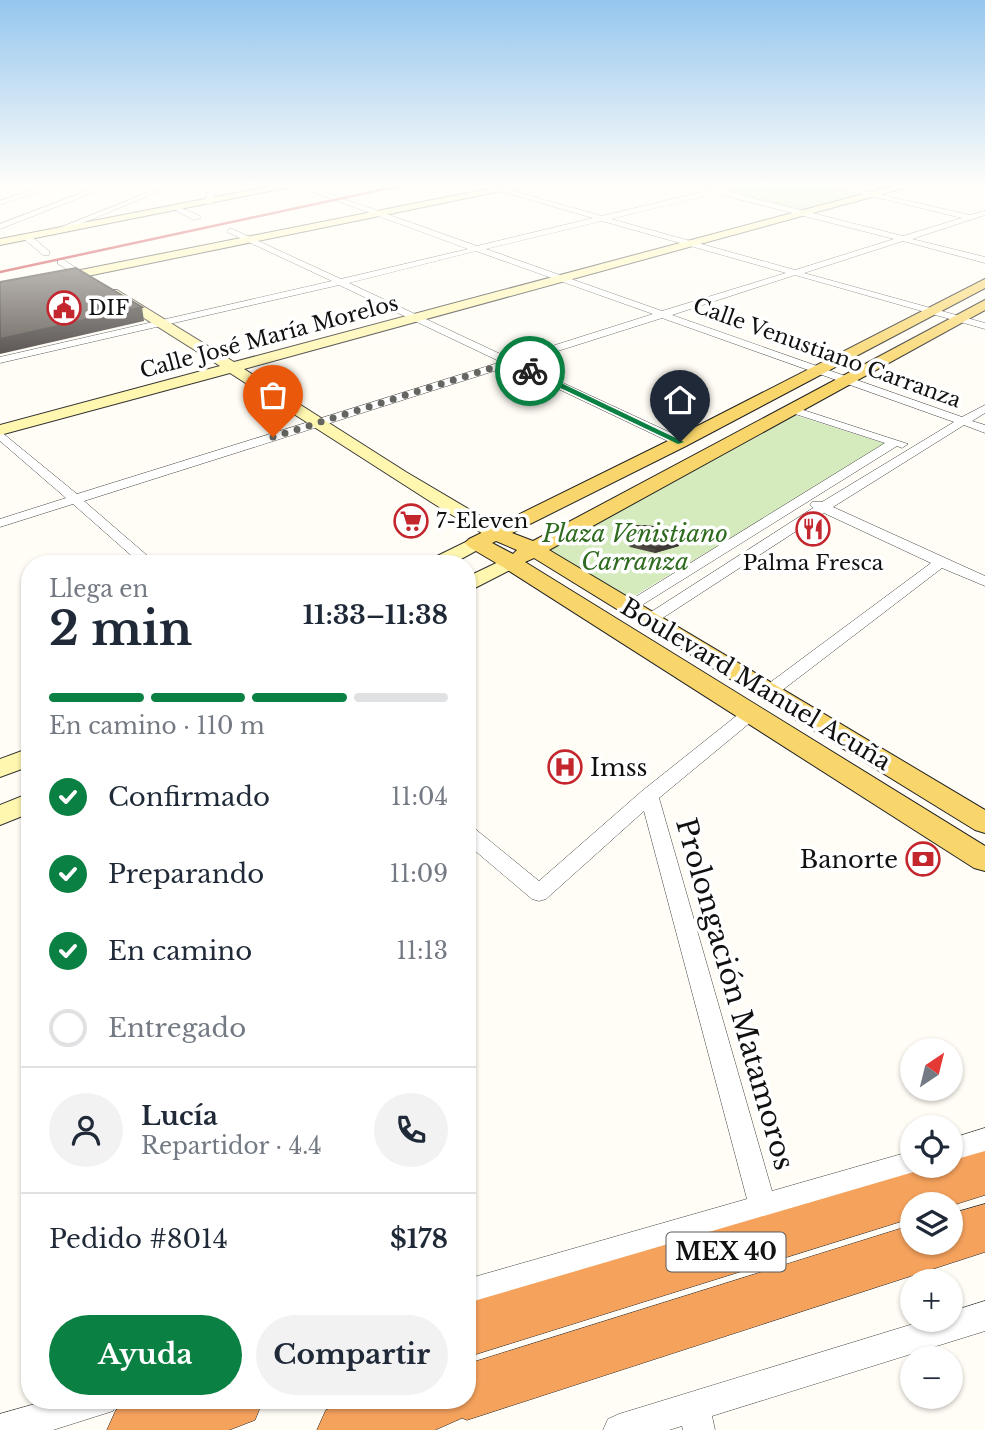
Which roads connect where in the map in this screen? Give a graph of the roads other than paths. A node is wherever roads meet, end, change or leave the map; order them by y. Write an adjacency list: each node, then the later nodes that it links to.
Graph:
1 (43, 251): 10 (street)
2 (193, 251): 13 (street)
3 (272, 251): 16 (street)
4 (470, 251): 16 (street)
5 (482, 251): 15 (street, Calle Venustiano Carranza)
6 (674, 251): 15 (street, Calle José María Morelos)
7 (715, 251): 14 (street)
8 (866, 251): 14 (street)
9 (947, 251): 11 (street)
10 (46, 253)
11 (985, 260)
12 (61, 262): 13 (street, Boulevard Manuel Acuña)
13 (79, 273): 18 (street); 24 (street, Boulevard Manuel Acuña)
14 (798, 274): 20 (street); 21 (street)
15 (565, 280): 21 (street, Calle Venustiano Carranza); 22 (street, Calle José María Morelos)
16 (340, 282): 22 (street); 24 (street)
17 (985, 283): 20 (main road)
18 (0, 290)
19 (985, 304): 23 (main road)
20 (933, 311): 23 (street); 29 (main road)
21 (665, 315): 27 (street); 29 (street, Calle Venustiano Carranza)
22 (417, 319): 27 (street); 28 (street, Calle José María Morelos)
23 (960, 319): 25 (street); 30 (main road)
24 (163, 323): 26 (street); 28 (street, Boulevard Manuel Acuña)
25 (985, 326)
26 (0, 360)
27 (511, 362): 33 (street); 37 (street)
28 (236, 368): 33 (street, Boulevard Manuel Acuña); 36 (street, Calle José María Morelos)
29 (815, 370): 30 (street, Calle Venustiano Carranza); 37 (main road)
30 (843, 380): 32 (main road); 34 (street, Calle Venustiano Carranza)
31 (985, 408): 34 (street)
32 (790, 409): 38 (street); 49 (main road)
33 (320, 422): 43 (street); 48 (street, Boulevard Manuel Acuña)
34 (963, 422): 35 (street, Calle Venustiano Carranza); 39 (street)
35 (985, 429)
36 (0, 432): 43 (street)
37 (680, 442): 48 (main road)
38 (895, 442): 39 (street); 40 (street)
39 (915, 449): 41 (street)
40 (865, 461): 41 (street); 42 (street)
41 (884, 468): 44 (street)
42 (805, 499): 44 (street); 46 (street)
43 (77, 500): 45 (street); 50 (street)
44 (824, 508): 47 (street); 53 (street)
45 (0, 523)
46 (761, 526): 47 (street); 54 (street)
47 (780, 534): 55 (street)
48 (487, 539): 49 (main road, Boulevard Manuel Acuña); 51 (street); 52 (main road, Boulevard Manuel Acuña)
49 (535, 550): 52 (main road); 58 (main road, Boulevard Manuel Acuña)
50 (140, 555)
51 (454, 555)
52 (511, 562): 56 (street); 60 (main road, Boulevard Manuel Acuña)
53 (941, 562): 57 (street); 59 (street)
54 (691, 568): 55 (street); 58 (street)
55 (711, 579): 58 (street)
56 (476, 581)
57 (985, 582)
58 (639, 613): 59 (main road, Boulevard Manuel Acuña)
59 (769, 691): 66 (main road, Boulevard Manuel Acuña)
60 (751, 713): 63 (street); 68 (main road, Boulevard Manuel Acuña)
61 (21, 760): 62 (street)
62 (0, 769)
63 (649, 796): 67 (street); 73 (street, Prolongación Matamoros)
64 (21, 806): 65 (street)
65 (0, 816)
66 (985, 823)
67 (476, 840)
68 (985, 860)
69 (985, 1140): 70 (street)
70 (963, 1147)
71 (900, 1167): 73 (street)
72 (985, 1173): 79 (highway, MEX 40)
73 (763, 1208): 77 (street)
74 (985, 1228): 75 (highway)
75 (963, 1235)
76 (900, 1254): 80 (highway, MEX 40)
77 (476, 1291)
78 (985, 1316): 84 (street)
79 (476, 1327)
80 (476, 1389)
81 (71, 1409): 85 (street)
82 (205, 1409): 86 (highway)
83 (412, 1409): 87 (highway)
84 (697, 1418): 88 (street)
85 (0, 1430)
86 (136, 1430)
87 (346, 1430)
88 (620, 1430)

